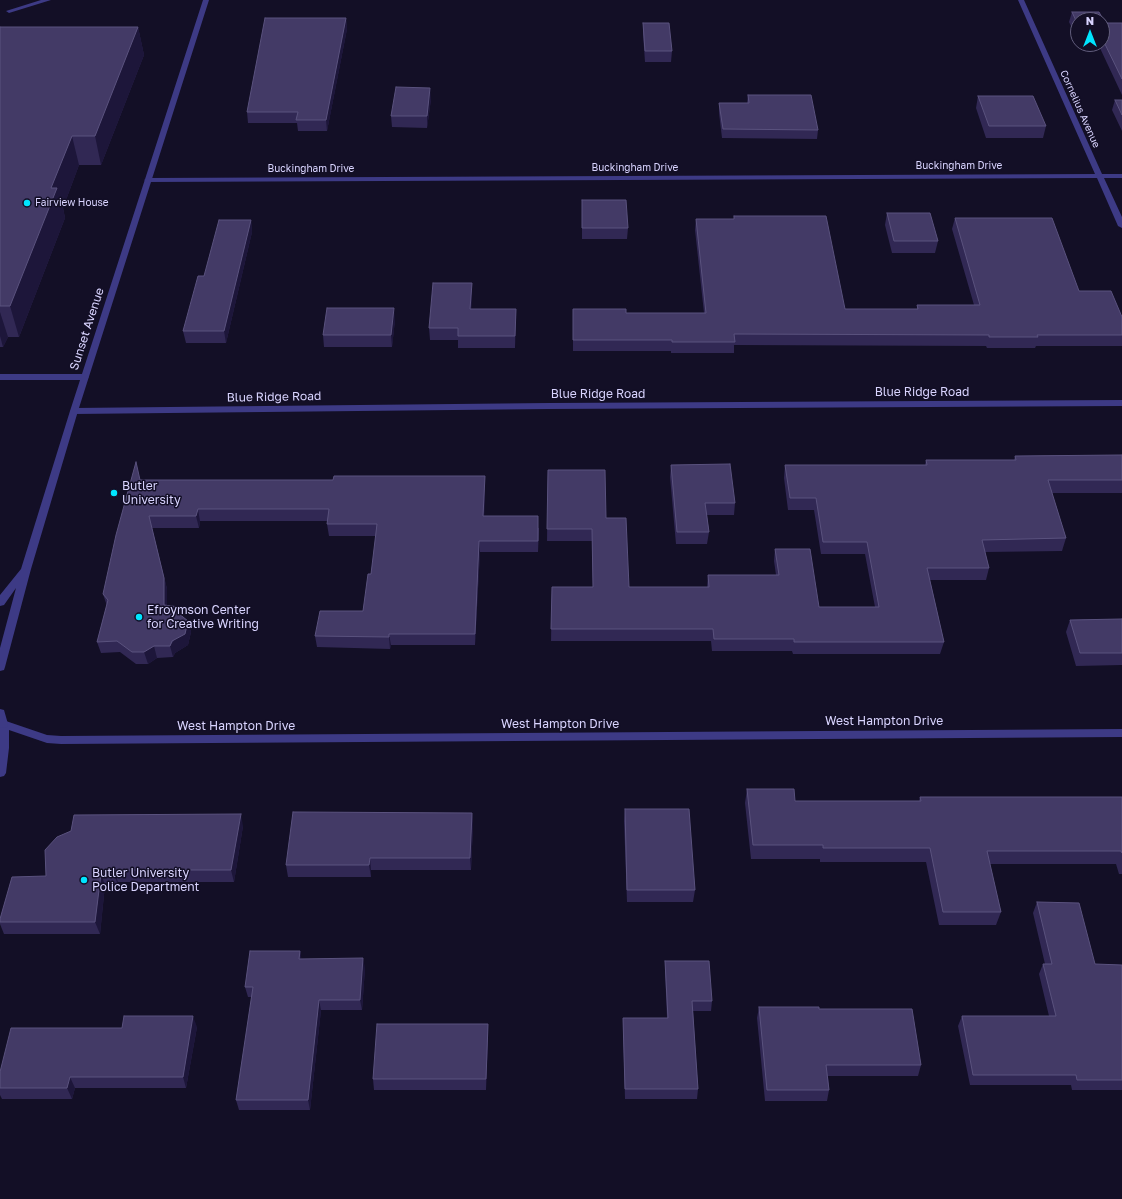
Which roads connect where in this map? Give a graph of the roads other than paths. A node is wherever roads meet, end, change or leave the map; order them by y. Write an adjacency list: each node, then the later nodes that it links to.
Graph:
1 (23, 0): 2 (street)
2 (48, 0)
3 (206, 0): 7 (street, Sunset Avenue)
4 (1021, 0): 5 (street, Cornelius Avenue)
5 (1099, 176): 6 (street, Buckingham Drive); 7 (street, Buckingham Drive); 8 (street, Cornelius Avenue)
6 (1122, 176)
7 (148, 180): 10 (street, Sunset Avenue)
8 (1122, 226)
9 (0, 377): 10 (street)
10 (85, 377): 12 (street, Sunset Avenue)
11 (1122, 403): 12 (street, Blue Ridge Road)
12 (74, 411): 13 (street, Sunset Avenue)
13 (26, 569): 14 (street); 15 (street, Sunset Avenue)
14 (0, 602)
15 (0, 667)
16 (0, 713): 17 (street)
17 (1, 724): 18 (street, West Hampton Drive); 19 (street)
18 (1122, 732)
19 (0, 773)

